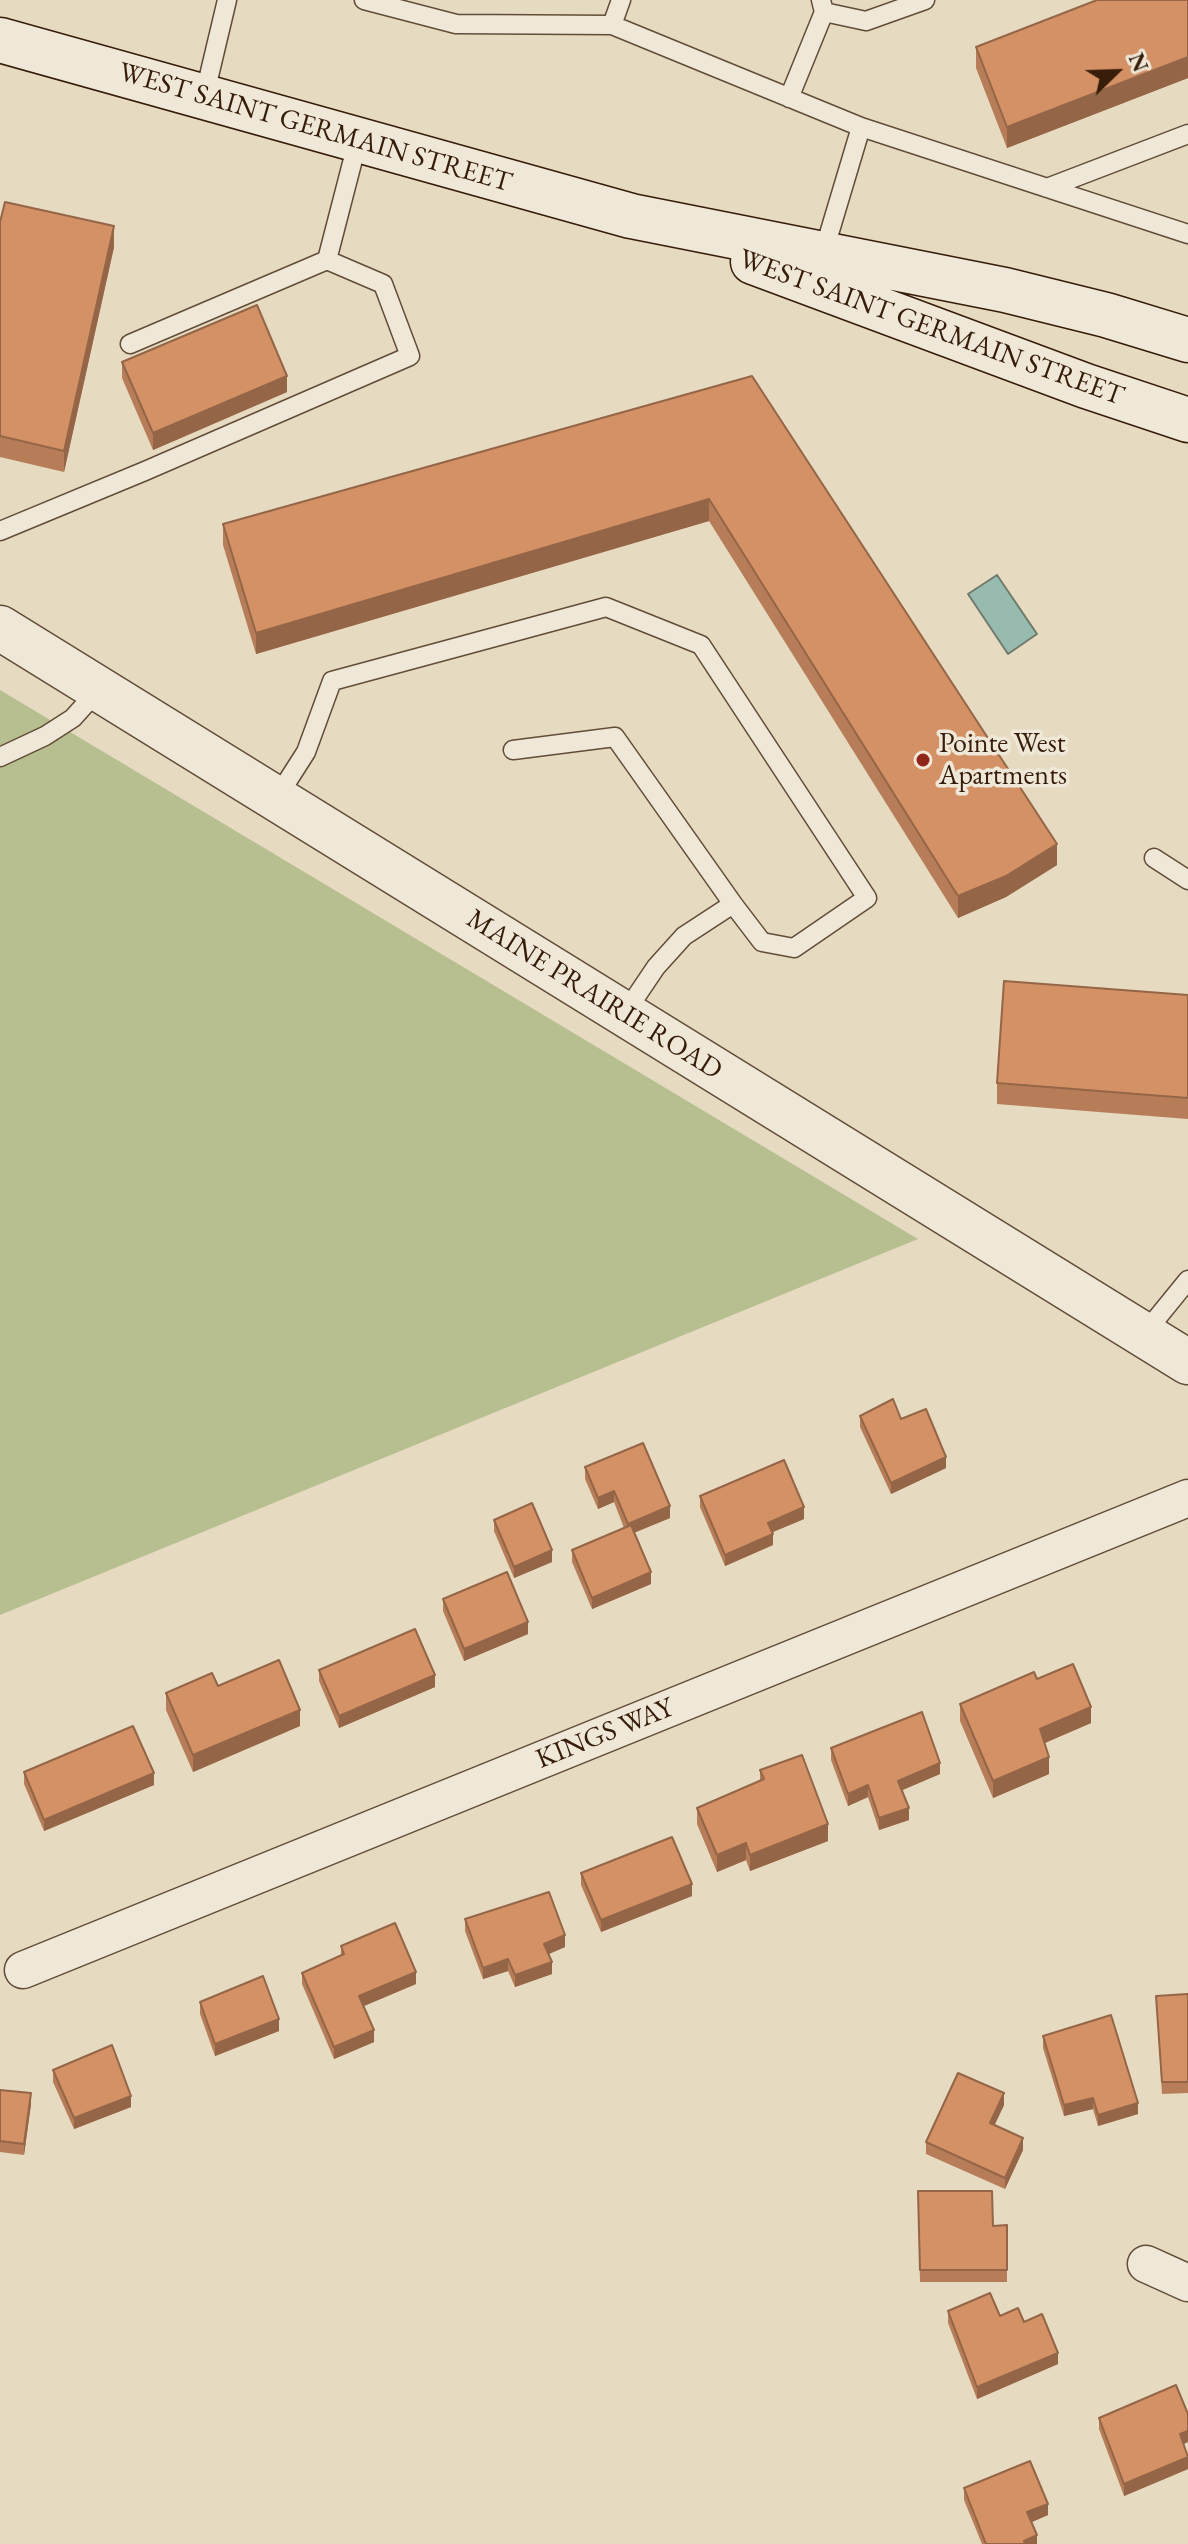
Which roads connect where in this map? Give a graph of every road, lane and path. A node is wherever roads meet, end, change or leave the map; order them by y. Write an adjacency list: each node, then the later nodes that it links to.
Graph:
1 (227, 0): 8 (lane)
2 (364, 0): 6 (lane)
3 (621, 0): 6 (lane)
4 (925, 0): 5 (lane)
5 (822, 6): 9 (lane)
6 (612, 25): 9 (lane)
7 (0, 40): 8 (main road, WEST SAINT GERMAIN STREET)
8 (204, 97): 12 (main road, WEST SAINT GERMAIN STREET)
9 (789, 98): 10 (lane)
10 (861, 127): 13 (lane); 16 (lane)
11 (1188, 134): 13 (lane)
12 (358, 140): 14 (main road, WEST SAINT GERMAIN STREET); 17 (lane)
13 (1047, 188): 15 (lane)
14 (631, 216): 16 (main road, WEST SAINT GERMAIN STREET); 20 (main road, WEST SAINT GERMAIN STREET)
15 (1188, 234)
16 (823, 254): 18 (main road, WEST SAINT GERMAIN STREET)
17 (327, 260): 19 (lane); 21 (lane)
18 (1188, 340)
19 (130, 344)
20 (1188, 420)
21 (0, 531)
22 (0, 628): 23 (main road, MAINE PRAIRIE ROAD)
23 (99, 689): 25 (lane); 26 (main road, MAINE PRAIRIE ROAD)
24 (513, 750): 29 (lane)
25 (0, 757)
26 (276, 799): 29 (lane); 30 (main road, MAINE PRAIRIE ROAD)
27 (1154, 858): 28 (lane)
28 (1188, 880)
29 (733, 904): 30 (lane)
30 (625, 1013): 32 (main road, MAINE PRAIRIE ROAD)
31 (1188, 1280): 32 (lane)
32 (1143, 1335): 33 (main road, MAINE PRAIRIE ROAD)
33 (1188, 1362)
34 (1188, 1498): 35 (street, KINGS WAY)
35 (23, 1970)
36 (1146, 2264): 37 (street)
37 (1188, 2283)

